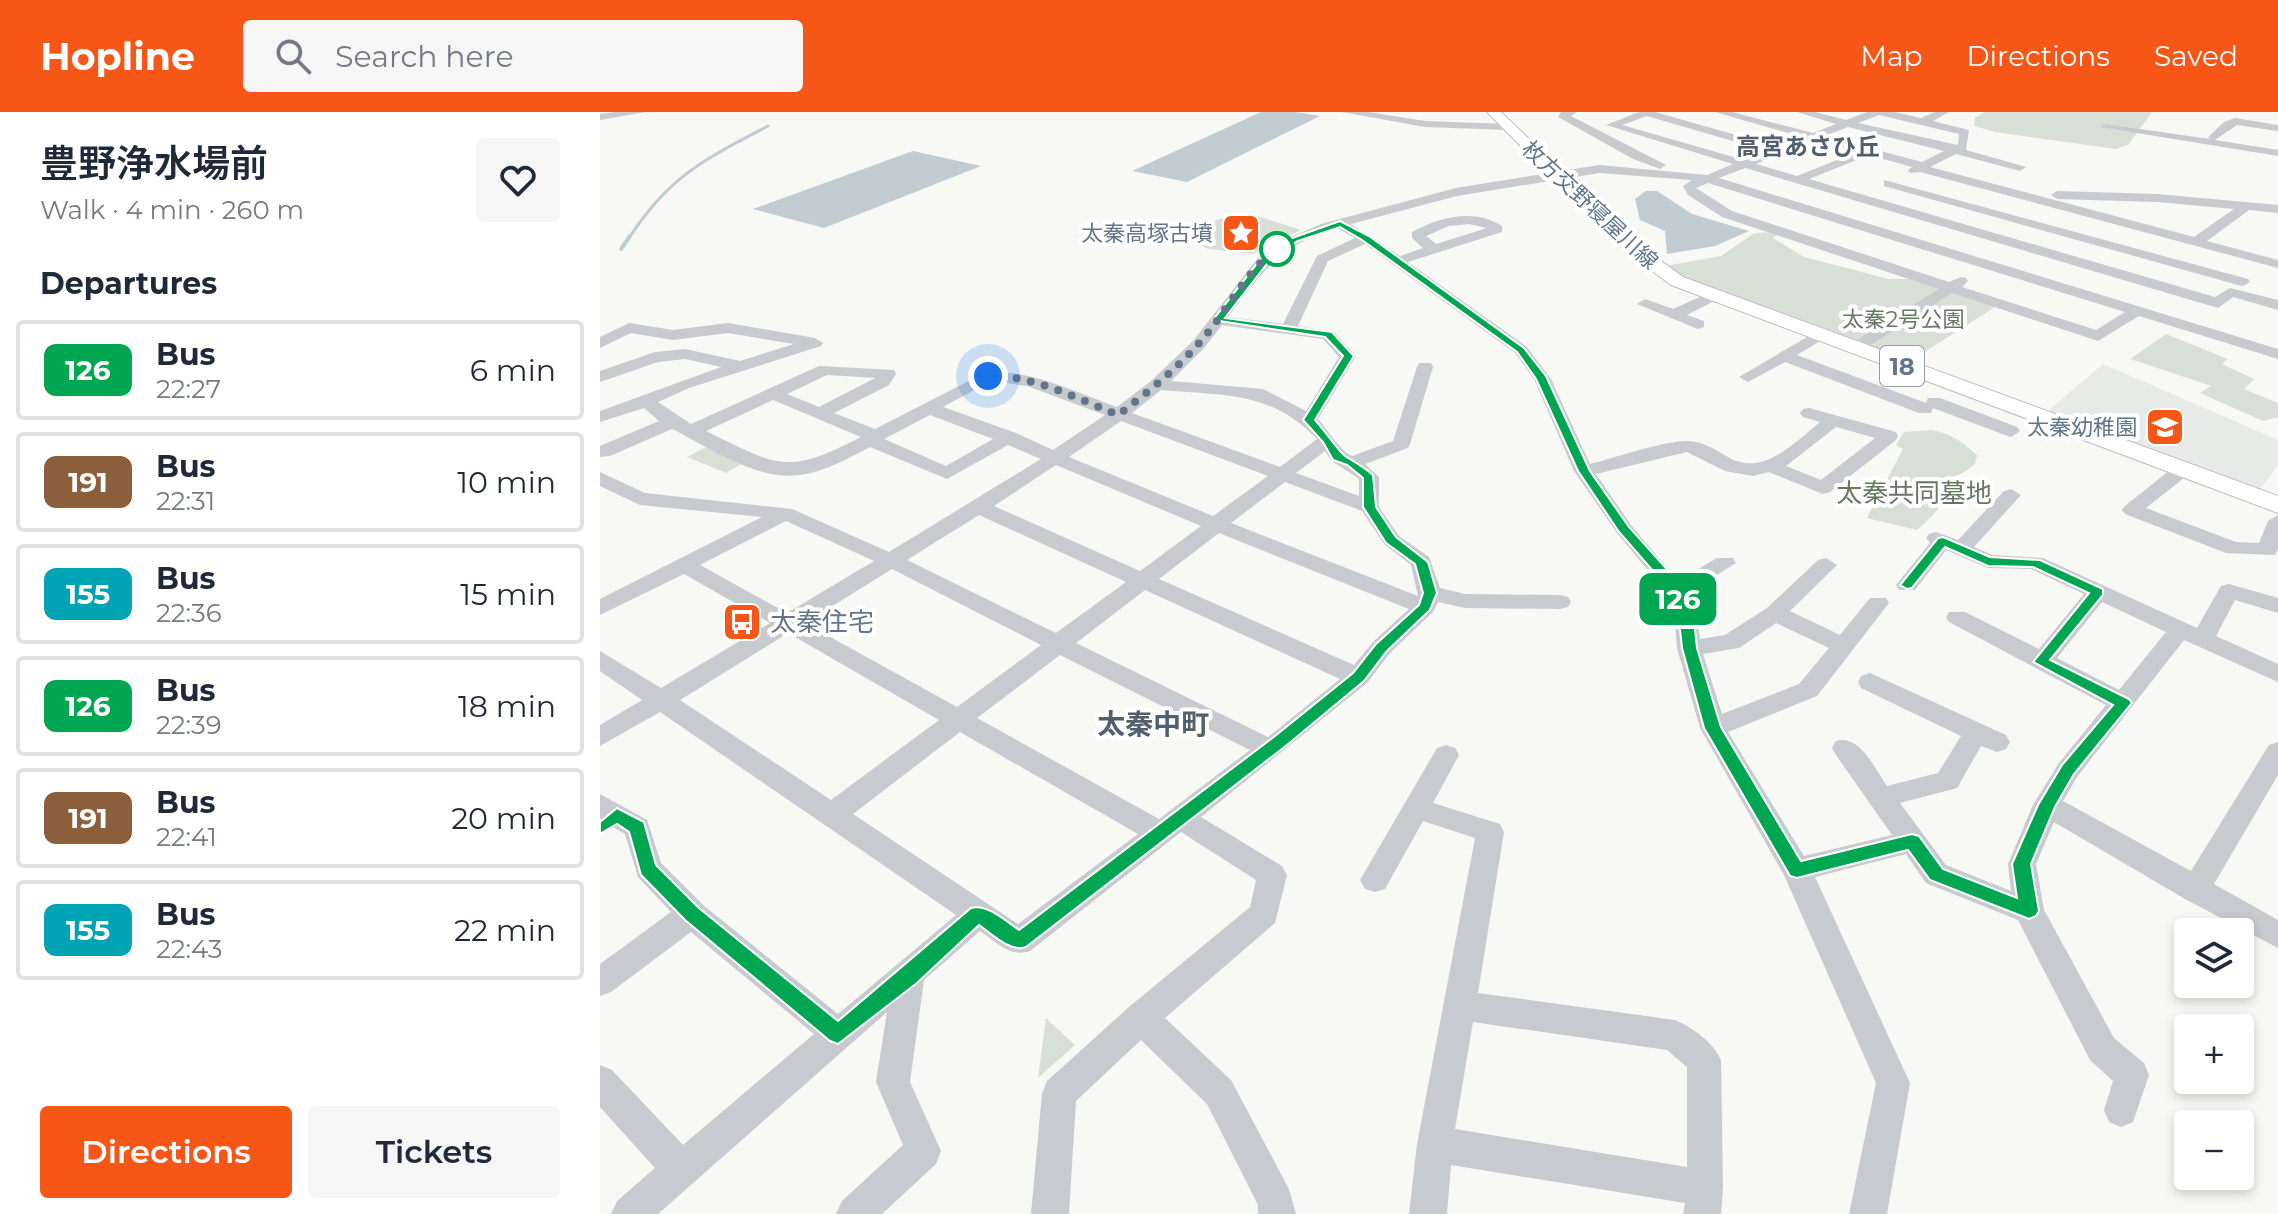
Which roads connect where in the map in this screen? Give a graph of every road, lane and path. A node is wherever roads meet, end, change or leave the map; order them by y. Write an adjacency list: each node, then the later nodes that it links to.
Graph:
1 (641, 112): 10 (street)
2 (1348, 112): 15 (street)
3 (1494, 112): 15 (main road, 枚方交野寝屋川線 / 18)
4 (1572, 112): 18 (street)
5 (1720, 112): 19 (street)
6 (1802, 112): 13 (street)
7 (1878, 112): 12 (street); 13 (street)
8 (1944, 112): 12 (street)
9 (1645, 113): 14 (street); 21 (street)
10 (615, 114): 11 (street)
11 (600, 120)
12 (1922, 122): 23 (street)
13 (1847, 123): 19 (street); 23 (street)
14 (1611, 125): 18 (street); 25 (street)
15 (1507, 127): 28 (main road, 枚方交野寝屋川線 / 18)
16 (2105, 127): 24 (street)
17 (2278, 128): 20 (street)
18 (1590, 131): 29 (street)
19 (1815, 137): 21 (street); 22 (street)
20 (2278, 140)
21 (1777, 150): 25 (street)
22 (1870, 151): 26 (street); 31 (street)
23 (1957, 152): 26 (street); 27 (street)
24 (2278, 153)
25 (1743, 164): 30 (street); 31 (street)
26 (1921, 167): 32 (street); 33 (street)
27 (2020, 167)
28 (1559, 173): 29 (street); 40 (street); 53 (main road, 枚方交野寝屋川線 / 18)
29 (1687, 176): 30 (street)
30 (1706, 178): 39 (street); 43 (street)
31 (1797, 180): 34 (street)
32 (1888, 183): 34 (street); 42 (street)
33 (2019, 195): 35 (street); 38 (street)
34 (1855, 198): 39 (street); 46 (street)
35 (2167, 198): 36 (street); 41 (street)
36 (2249, 204): 37 (street); 45 (street)
37 (2278, 209)
38 (2080, 211): 41 (street); 42 (street)
39 (1822, 214): 43 (street); 50 (street)
40 (1340, 224): 44 (street); 59 (street)
41 (2129, 224): 45 (street)
42 (2048, 229): 46 (street); 52 (street)
43 (1785, 231): 51 (street)
44 (1366, 238): 49 (street); 62 (street)
45 (2197, 242): 48 (street)
46 (2019, 246): 50 (street); 54 (street)
47 (1435, 251): 47 (street); 49 (street)
48 (2275, 260): 52 (street)
49 (1397, 261): 98 (street)
50 (1988, 266): 51 (street); 57 (street)
51 (1951, 286): 57 (street); 66 (street)
52 (2236, 287): 54 (street); 56 (street)
53 (1713, 296): 58 (street); 64 (main road, 枚方交野寝屋川線 / 18)
54 (2218, 303): 61 (street)
55 (1645, 304): 58 (street)
56 (2278, 305)
57 (2137, 311): 61 (street)
58 (1674, 315): 60 (street)
59 (1218, 320): 62 (street); 74 (street)
60 (1698, 324)
61 (2188, 326): 67 (street)
62 (1288, 330): 84 (street)
63 (761, 334): 65 (street); 69 (street); 70 (street)
64 (1819, 335): 66 (main road, 枚方交野寝屋川線 / 18); 68 (street)
65 (600, 343)
66 (1855, 348): 75 (main road, 枚方交野寝屋川線 / 18)
67 (2278, 354)
68 (1785, 356): 73 (street); 78 (street)
69 (707, 359): 70 (street); 72 (street)
70 (742, 366): 77 (street)
71 (1425, 367): 95 (street)
72 (605, 370)
73 (1748, 377)
74 (1157, 385): 82 (street); 84 (street)
75 (1956, 386): 78 (street); 97 (main road, 枚方交野寝屋川線 / 18)
76 (772, 394): 80 (street); 80 (street); 88 (street)
77 (646, 401): 83 (street); 87 (street)
78 (1929, 406): 86 (street); 89 (street)
79 (928, 408): 82 (street); 90 (street); 91 (street)
80 (820, 413): 91 (street)
81 (1809, 413): 85 (street)
82 (1118, 415): 94 (street); 99 (street)
83 (600, 417)
84 (1309, 420): 92 (street)
85 (1832, 421): 96 (street); 96 (street)
86 (1909, 421)
87 (672, 422): 88 (street); 93 (street)
88 (691, 431): 91 (street)
89 (2011, 431)
90 (1009, 437): 91 (street); 94 (street)
91 (872, 438)
92 (1328, 440): 95 (street); 99 (street)
93 (603, 452)
94 (1054, 459): 103 (street); 107 (street)
95 (1352, 463): 104 (street)
96 (1773, 467): 98 (street)
97 (2182, 470): 102 (main road, 枚方交野寝屋川線 / 18); 106 (street)
98 (1584, 471): 115 (street)
99 (1282, 475): 104 (street); 107 (street)
100 (600, 478): 105 (street)
101 (2011, 495): 108 (street)
102 (2278, 505)
103 (978, 507): 109 (street); 113 (street)
104 (1369, 507): 117 (street)
105 (785, 513): 109 (street); 111 (street)
106 (2278, 521)
107 (1216, 526): 113 (street); 117 (street)
108 (1947, 543): 114 (street); 116 (street)
109 (890, 560): 124 (street); 126 (street)
110 (1725, 563): 115 (street)
111 (684, 565): 121 (street); 124 (street)
112 (1826, 565): 122 (street)
113 (1143, 580): 126 (street); 132 (street)
114 (1907, 585)
115 (1674, 592): 128 (street)
116 (2098, 592): 125 (street); 130 (street)
117 (1428, 600): 118 (street); 132 (street)
118 (1560, 602)
119 (1878, 603): 127 (street)
120 (2278, 606): 125 (street)
121 (600, 608)
122 (1775, 613): 127 (street); 128 (street)
123 (1957, 617): 130 (street)
124 (787, 624): 134 (street); 136 (street)
125 (2192, 634): 131 (street); 135 (street)
126 (1056, 644): 136 (street); 140 (street)
127 (1844, 646): 137 (street)
128 (1689, 648): 137 (street)
129 (600, 659): 134 (street)
130 (2041, 662): 135 (street)
131 (2278, 674)
132 (1358, 677): 140 (street)
133 (1870, 682): 143 (street)
134 (661, 699): 138 (street); 146 (street)
135 (2124, 703): 144 (street)
136 (958, 718): 146 (street); 148 (street)
137 (1713, 728): 150 (street)
138 (600, 737)
139 (1845, 748): 143 (street)
140 (1270, 749): 148 (street)
141 (2278, 752): 152 (street)
142 (1446, 755): 145 (street)
143 (1881, 798): 149 (street)
144 (2047, 805): 152 (street); 153 (street)
145 (1416, 808): 151 (street); 160 (street)
146 (832, 815): 155 (street)
147 (606, 816): 154 (street)
148 (1170, 826): 155 (street); 161 (street)
149 (1912, 841): 150 (street); 153 (street)
150 (1797, 870): 173 (street)
151 (1375, 880)
152 (2195, 890): 156 (street)
153 (2029, 911): 164 (street)
154 (692, 914): 159 (street); 162 (street)
155 (978, 914): 158 (street)
156 (2278, 935): 157 (street)
157 (2278, 944)
158 (909, 976): 162 (street); 169 (street)
159 (600, 982)
160 (1459, 1005): 165 (street); 167 (street)
161 (1141, 1018): 170 (street); 171 (street)
162 (838, 1034): 166 (street)
163 (600, 1082): 166 (street)
164 (2121, 1110)
165 (1435, 1144): 167 (street); 172 (street)
166 (681, 1170): 168 (street)
167 (1704, 1201)
168 (630, 1214)
169 (855, 1214)
170 (1050, 1214)
171 (1277, 1214)
172 (1428, 1214)
173 (1868, 1214)

